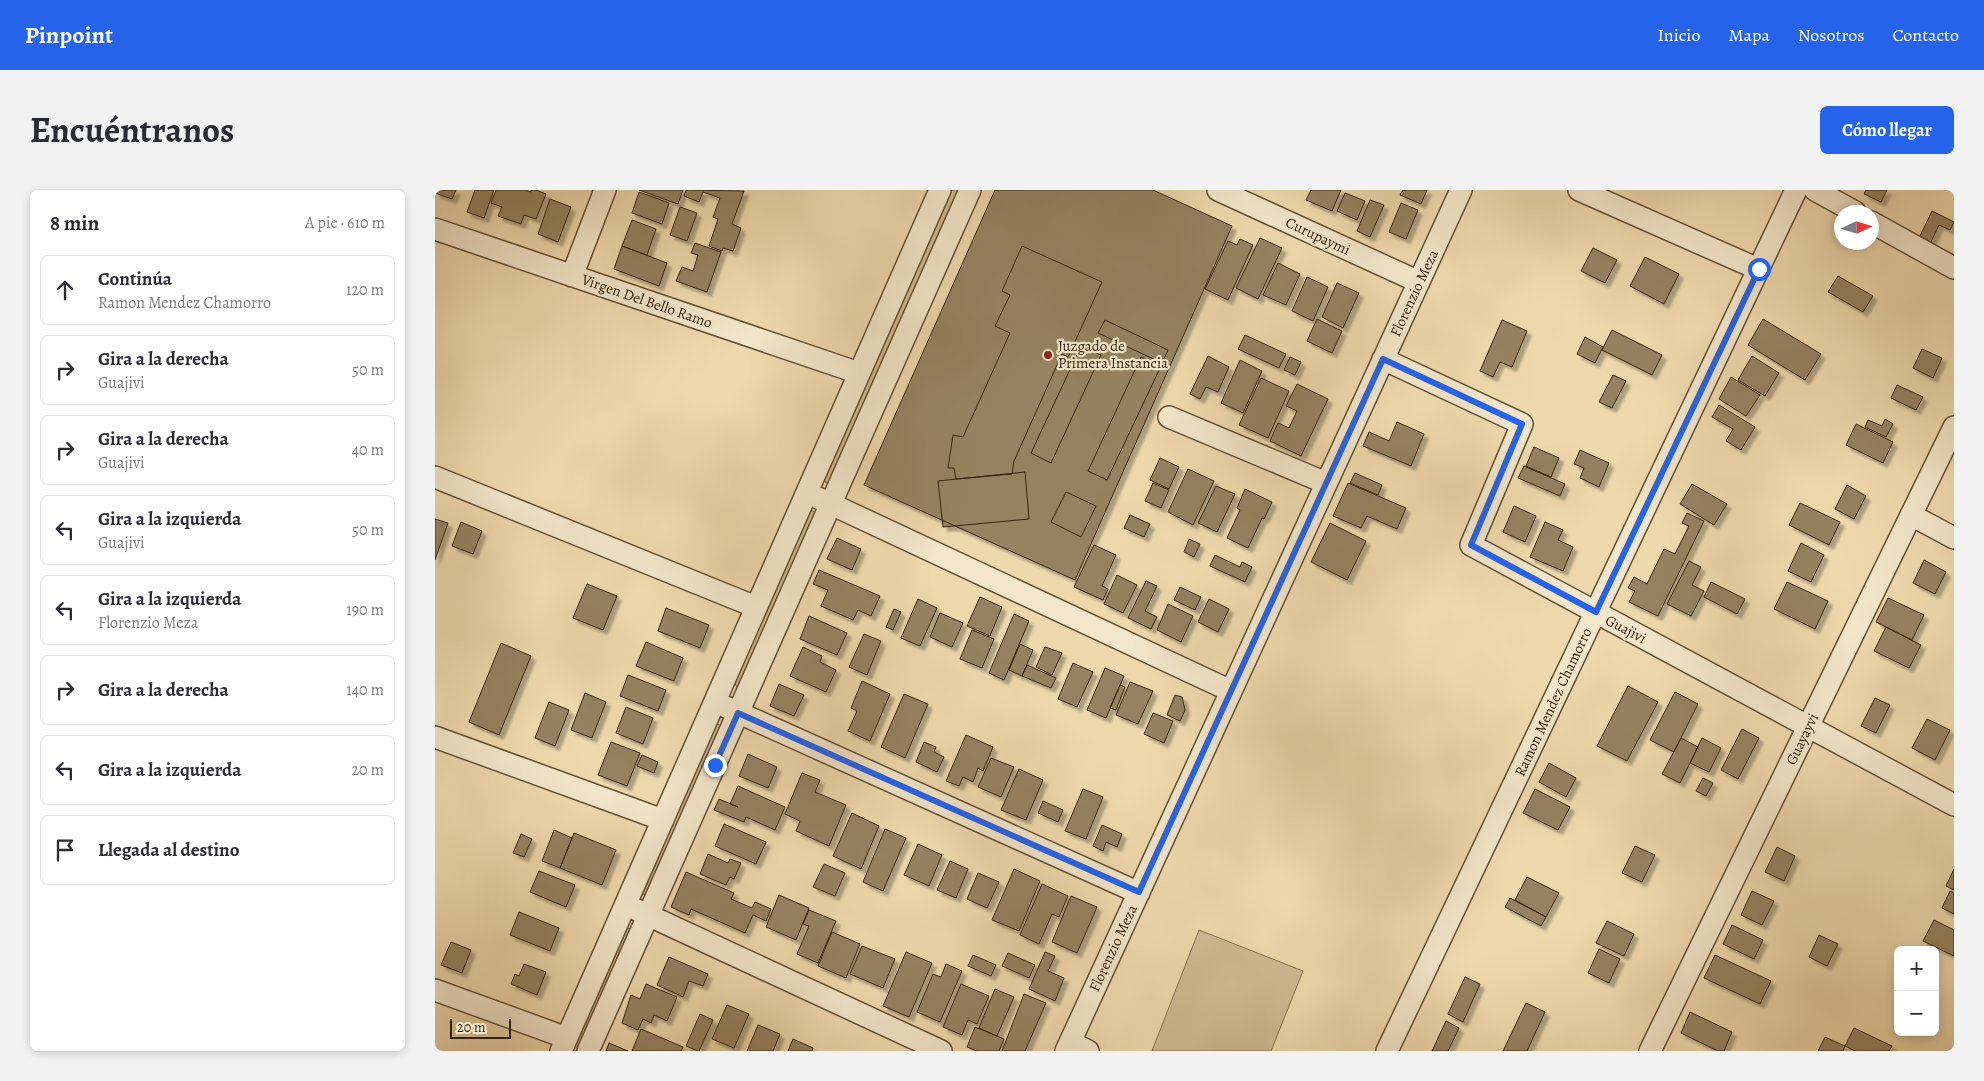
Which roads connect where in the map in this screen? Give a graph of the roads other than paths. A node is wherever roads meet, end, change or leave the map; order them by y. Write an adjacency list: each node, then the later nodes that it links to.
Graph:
1 (605, 190): 14 (street)
2 (940, 190): 17 (street)
3 (970, 190): 23 (street)
4 (1218, 190): 15 (street, Curupaymi)
5 (1461, 190): 15 (street, Florenzio Meza)
6 (1579, 190): 13 (street)
7 (1796, 190): 13 (street, Ramon Mendez Chamorro)
8 (1815, 190): 9 (street)
9 (1842, 205)
10 (1879, 226): 12 (street)
11 (435, 229): 14 (street, Virgen Del Bello Ramo)
12 (1954, 268)
13 (1759, 269): 27 (street, Ramon Mendez Chamorro)
14 (572, 276): 17 (street, Virgen Del Bello Ramo)
15 (1419, 282): 16 (street, Florenzio Meza)
16 (1383, 359): 21 (street, Florenzio Meza); 27 (street, Guajivi)
17 (859, 373): 22 (street)
18 (1169, 417): 21 (street)
19 (1954, 427): 24 (street, Guayayvi)
20 (435, 477): 26 (street)
21 (1326, 483): 28 (street, Florenzio Meza)
22 (807, 492): 23 (street); 26 (street)
23 (831, 504): 28 (street); 30 (street)
24 (1911, 515): 25 (street); 31 (street, Guayayvi)
25 (1954, 538)
26 (756, 607): 29 (street)
27 (1596, 612): 31 (street, Guajivi); 43 (street, Ramon Mendez Chamorro)
28 (1231, 691): 35 (street, Florenzio Meza)
29 (715, 702): 30 (street); 34 (street)
30 (738, 713): 35 (street); 37 (street)
31 (1808, 727): 33 (street, Guajivi); 44 (street, Guayayvi)
32 (435, 736): 34 (street)
33 (1954, 806)
34 (663, 820): 36 (street)
35 (1139, 892): 40 (street, Florenzio Meza)
36 (625, 905): 37 (street); 39 (street)
37 (649, 916): 41 (street); 42 (street)
38 (435, 990): 39 (street)
39 (564, 1045)
40 (1075, 1048)
41 (589, 1051)
42 (941, 1051)
43 (1387, 1051)
44 (1650, 1051)

